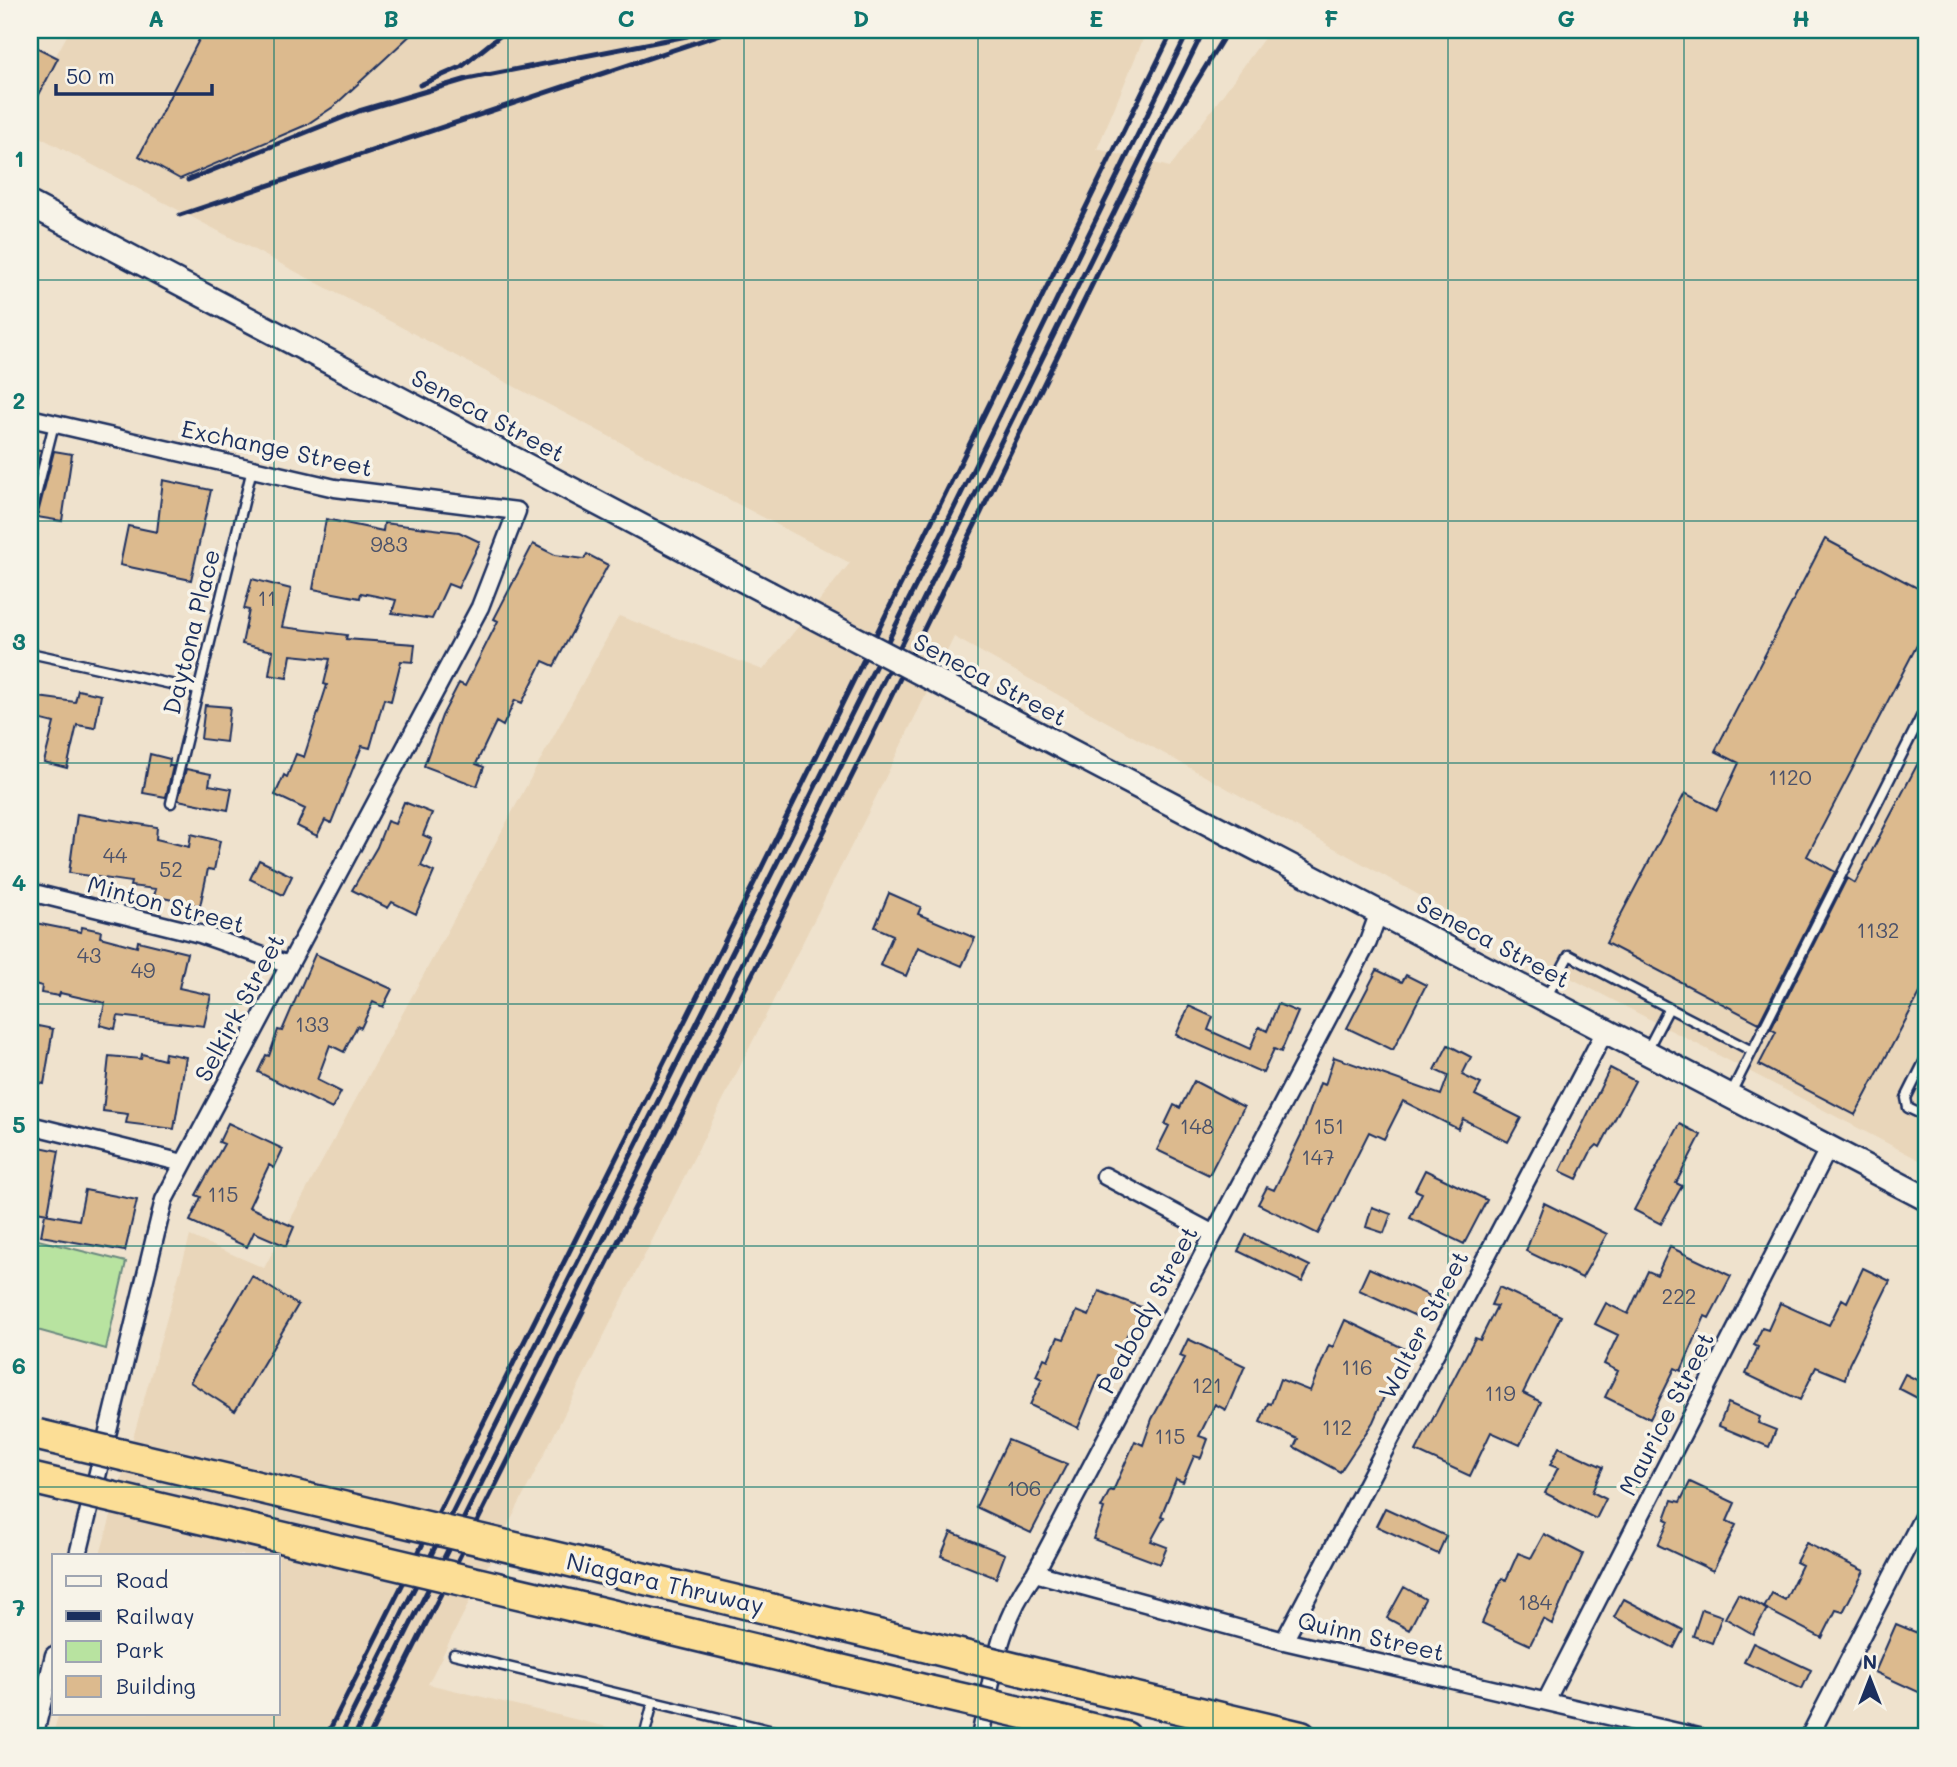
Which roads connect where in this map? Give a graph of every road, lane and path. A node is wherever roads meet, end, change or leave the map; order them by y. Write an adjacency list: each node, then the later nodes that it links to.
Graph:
1 (30, 204): 12 (main road, Seneca Street, bridge)
2 (30, 418): 3 (street, Exchange Street)
3 (54, 423): 4 (street, Exchange Street); 6 (lane)
4 (252, 469): 5 (street, Exchange Street); 8 (lane, Daytona Place)
5 (517, 511): 13 (street, Selkirk Street)
6 (30, 519)
7 (30, 653): 8 (lane)
8 (198, 690): 10 (lane, Daytona Place)
9 (1927, 711): 17 (lane)
10 (171, 803)
11 (30, 892): 13 (street, Minton Street)
12 (1379, 912): 14 (main road, Seneca Street); 27 (street, Peabody Street)
13 (289, 965): 24 (street, Selkirk Street)
14 (1545, 1000): 15 (lane); 16 (main road, Seneca Street)
15 (1669, 1008): 17 (lane); 18 (lane)
16 (1605, 1031): 18 (main road, Seneca Street); 33 (street, Walter Street)
17 (1752, 1051): 20 (lane)
18 (1646, 1053): 20 (main road, Seneca Street)
19 (1927, 1056): 21 (lane)
20 (1730, 1096): 23 (main road, Seneca Street)
21 (1927, 1117)
22 (30, 1125): 24 (street)
23 (1829, 1147): 26 (main road, Seneca Street); 36 (street, Maurice Street)
24 (183, 1163): 31 (street, Selkirk Street)
25 (1105, 1176): 27 (street)
26 (1927, 1199)
27 (1214, 1234): 32 (street, Peabody Street)
28 (34, 1434): 43 (highway, Niagara Thruway, bridge)
29 (30, 1478): 42 (highway, Niagara Thruway, bridge)
30 (1927, 1509): 45 (street)
31 (78, 1554)
32 (1035, 1573): 33 (street, Quinn Street); 41 (street, Peabody Street)
33 (1284, 1641): 36 (street, Quinn Street)
34 (454, 1654): 37 (lane)
35 (52, 1662): 38 (street)
36 (1546, 1701): 44 (street, Quinn Street)
37 (653, 1702): 39 (lane); 40 (lane)
38 (34, 1737)
39 (644, 1737)
40 (798, 1737)
41 (980, 1737)
42 (1125, 1737)
43 (1301, 1737)
44 (1699, 1737)
45 (1809, 1737)

